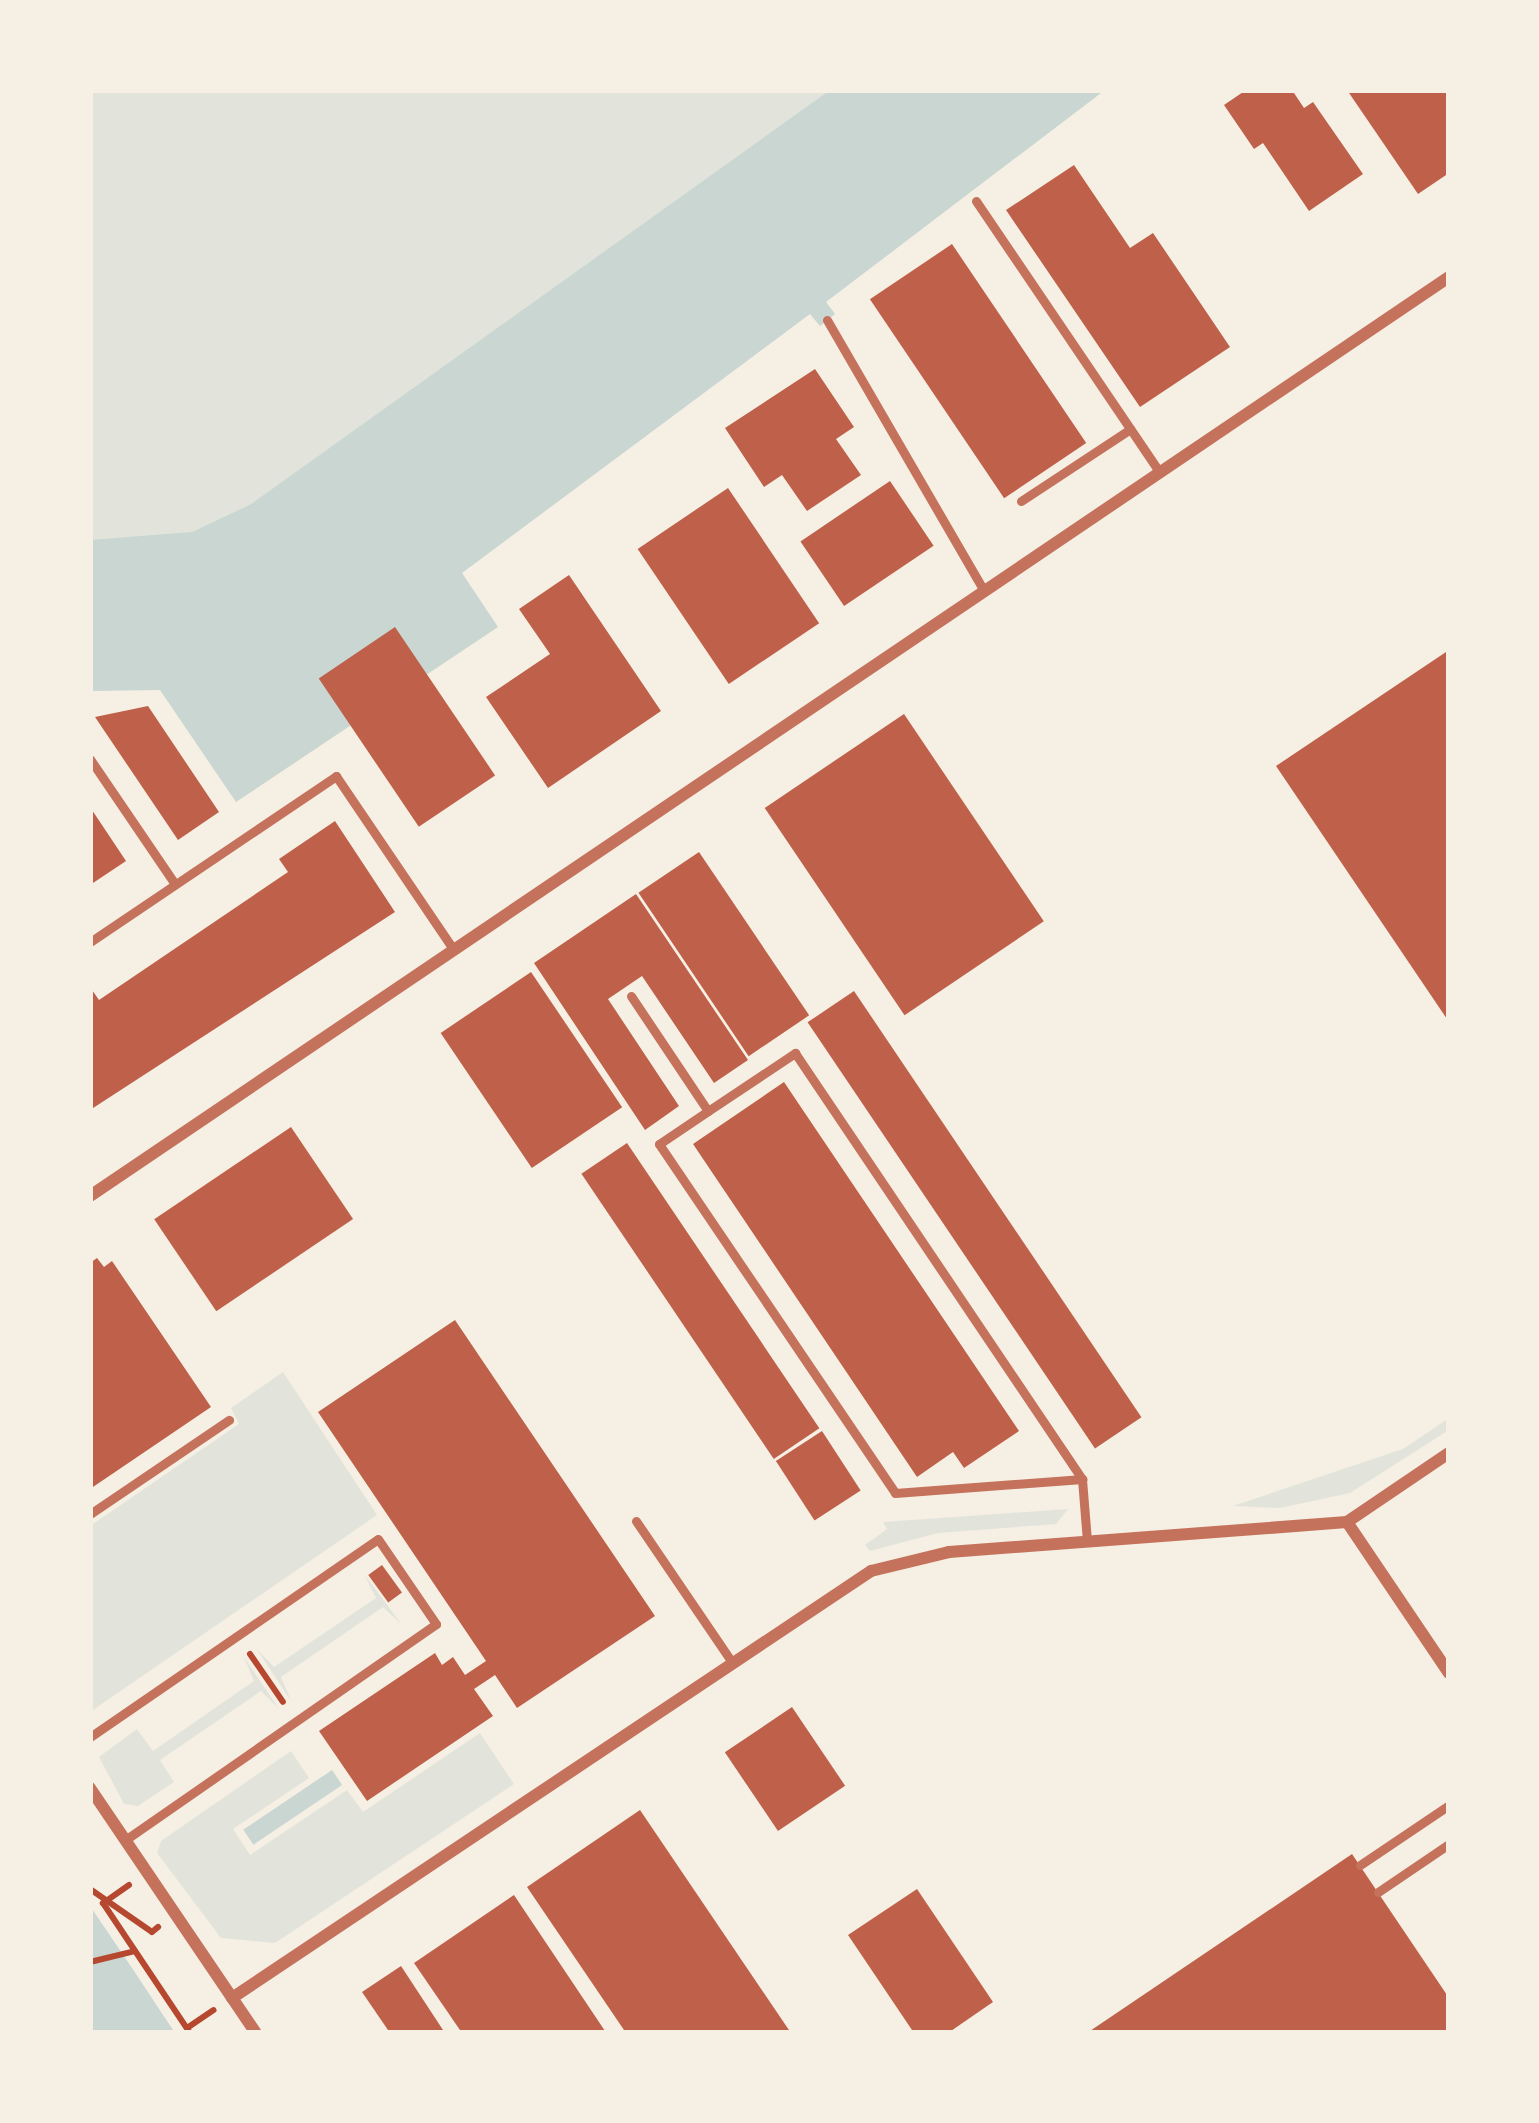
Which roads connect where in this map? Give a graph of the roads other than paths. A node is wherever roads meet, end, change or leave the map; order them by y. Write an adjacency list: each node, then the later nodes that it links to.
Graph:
1 (976, 200): 4 (lane)
2 (1449, 277): 5 (street)
3 (827, 320): 7 (lane)
4 (1130, 428): 5 (lane); 6 (lane)
5 (1160, 473): 7 (street)
6 (1022, 501)
7 (985, 591): 11 (street)
8 (90, 759): 9 (lane)
9 (175, 884): 10 (lane); 11 (lane)
10 (90, 942)
11 (454, 950): 14 (street)
12 (631, 996): 13 (lane)
13 (708, 1111): 17 (lane); 17 (lane)
14 (90, 1196)
15 (230, 1420): 18 (lane)
16 (1449, 1453): 20 (street)
17 (1082, 1479): 21 (lane)
18 (90, 1514)
19 (636, 1521): 22 (lane)
20 (1347, 1522): 21 (street); 23 (street)
21 (1087, 1541): 22 (street)
22 (731, 1661): 31 (street)
23 (1449, 1673)
24 (90, 1737): 27 (lane)
25 (90, 1788): 27 (street)
26 (1449, 1805): 29 (lane)
27 (125, 1840): 31 (street)
28 (1449, 1844): 30 (lane)
29 (1360, 1865)
30 (1378, 1892)
31 (232, 1998): 32 (street)
32 (256, 2033)

